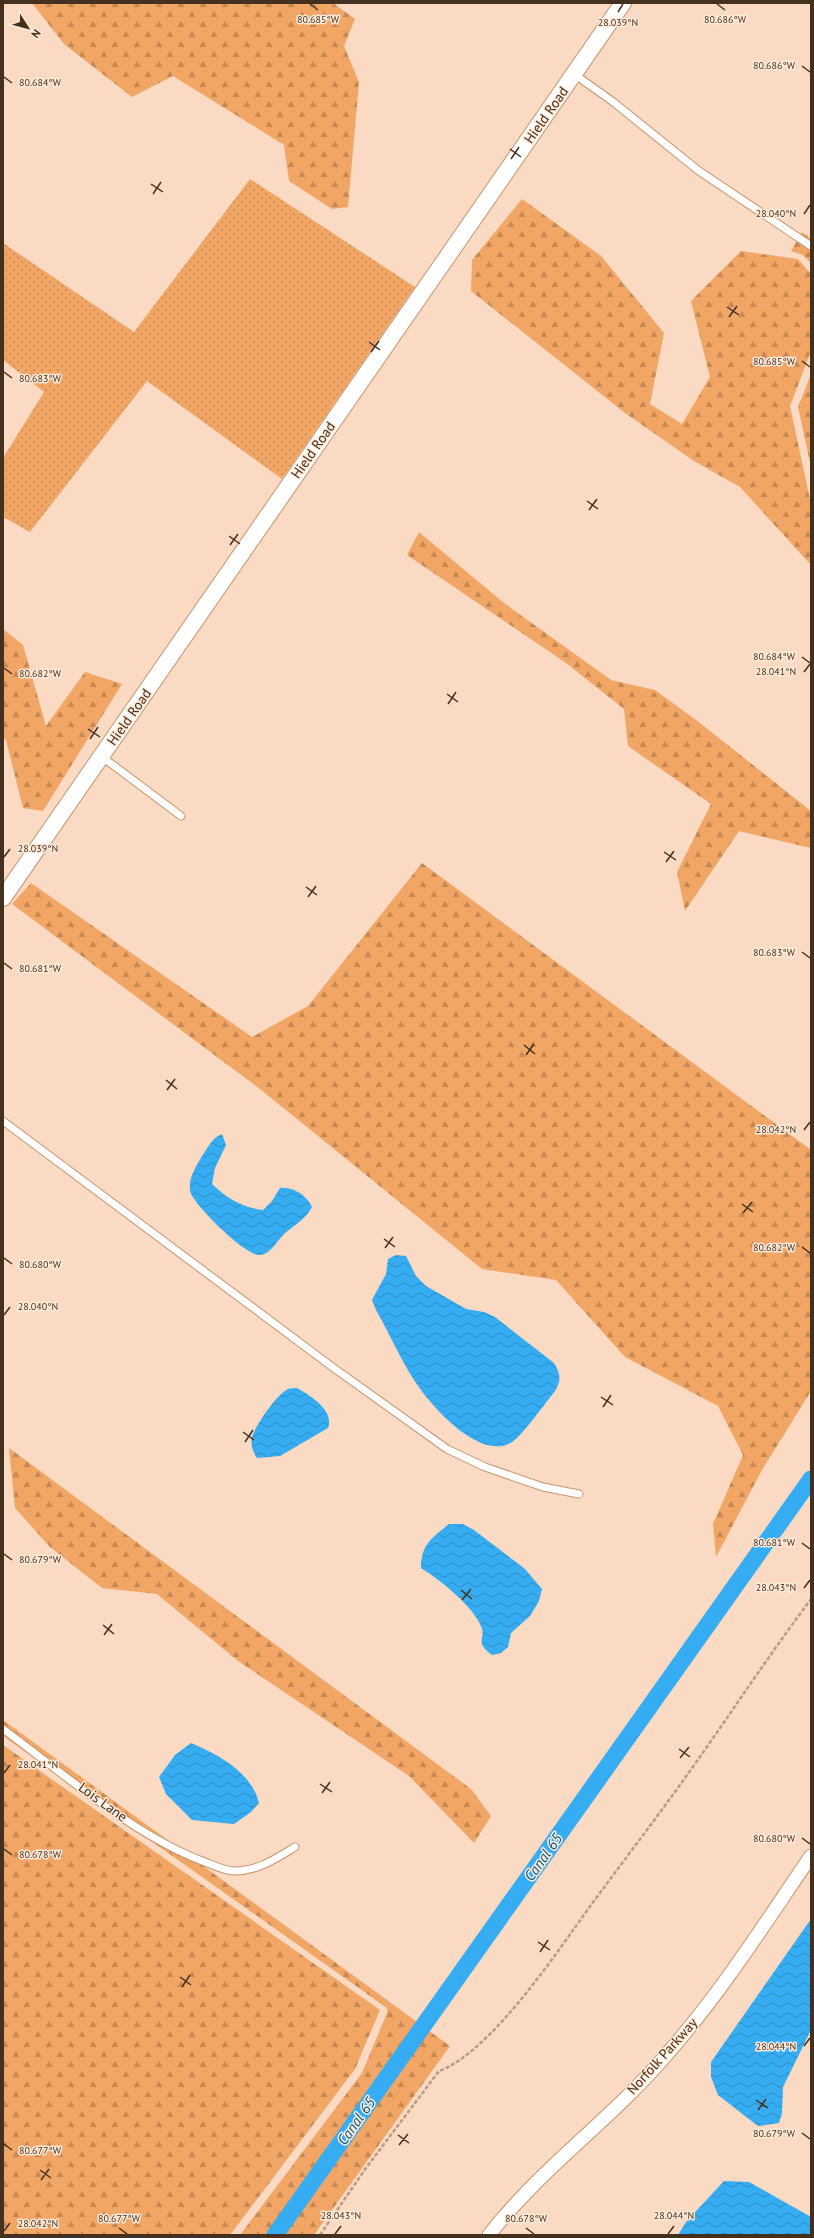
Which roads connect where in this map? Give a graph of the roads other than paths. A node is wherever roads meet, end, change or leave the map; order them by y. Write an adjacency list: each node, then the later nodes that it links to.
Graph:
1 (623, 3): 2 (street, Hield Road)
2 (574, 74): 3 (lane); 4 (street, Hield Road)
3 (811, 246)
4 (101, 756): 5 (lane); 6 (street, Hield Road)
5 (181, 816)
6 (3, 898)
7 (3, 1121): 8 (lane)
8 (579, 1494)
9 (3, 1729): 10 (lane, Lois Lane)
10 (295, 1847)
11 (811, 1856): 12 (street, Norfolk Parkway)
12 (489, 2235)

